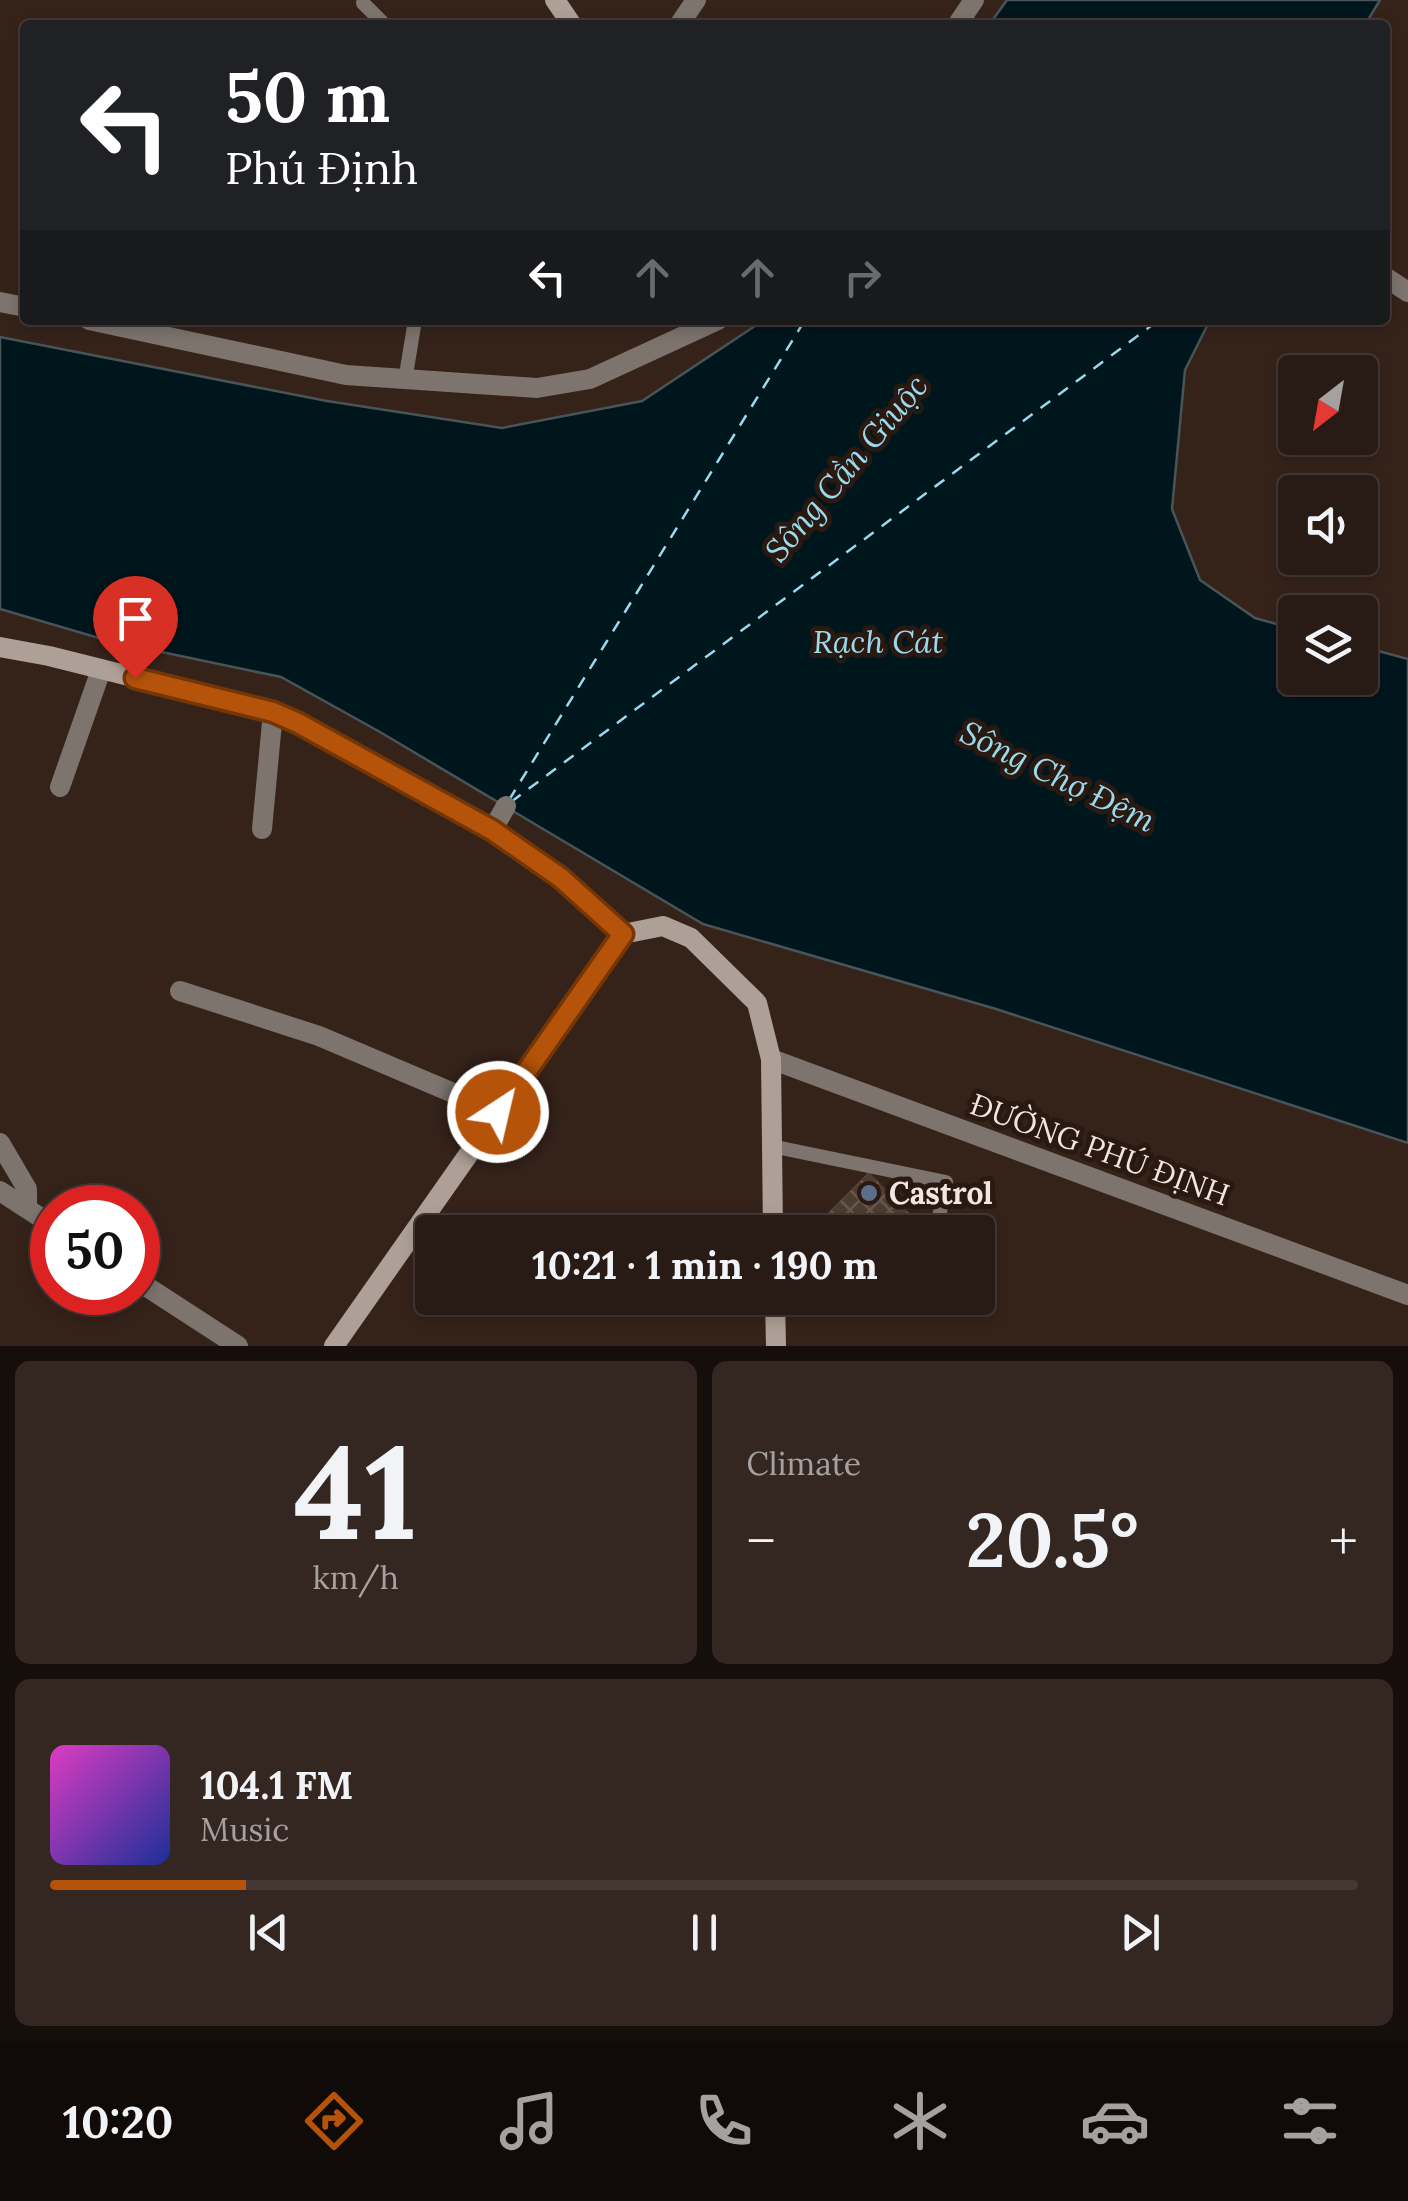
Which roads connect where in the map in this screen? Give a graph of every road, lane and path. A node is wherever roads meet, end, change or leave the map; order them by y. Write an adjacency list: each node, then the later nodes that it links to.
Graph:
1 (363, 3): 2 (lane)
2 (381, 20)
3 (112, 325): 6 (street)
4 (414, 325): 6 (lane)
5 (707, 325): 6 (street)
6 (405, 381)
7 (0, 647): 8 (main road)
8 (101, 670): 9 (main road); 10 (street)
9 (273, 712): 12 (street); 13 (main road)
10 (60, 787)
11 (506, 806): 13 (street)
12 (262, 829)
13 (492, 830): 14 (main road)
14 (623, 934): 16 (main road); 17 (main road)
15 (180, 991): 17 (street)
16 (771, 1058): 19 (main road); 26 (street, ĐƯỜNG PHÚ ĐỊNH)
17 (498, 1112): 29 (main road)
18 (0, 1143): 21 (street)
19 (770, 1146): 23 (main road); 24 (lane)
20 (0, 1190): 21 (street)
21 (26, 1208): 22 (street)
22 (30, 1211)
23 (772, 1215)
24 (939, 1215)
25 (160, 1295): 28 (street)
26 (1408, 1295)
27 (775, 1315): 30 (main road)
28 (238, 1346)
29 (334, 1346)
30 (776, 1346)

